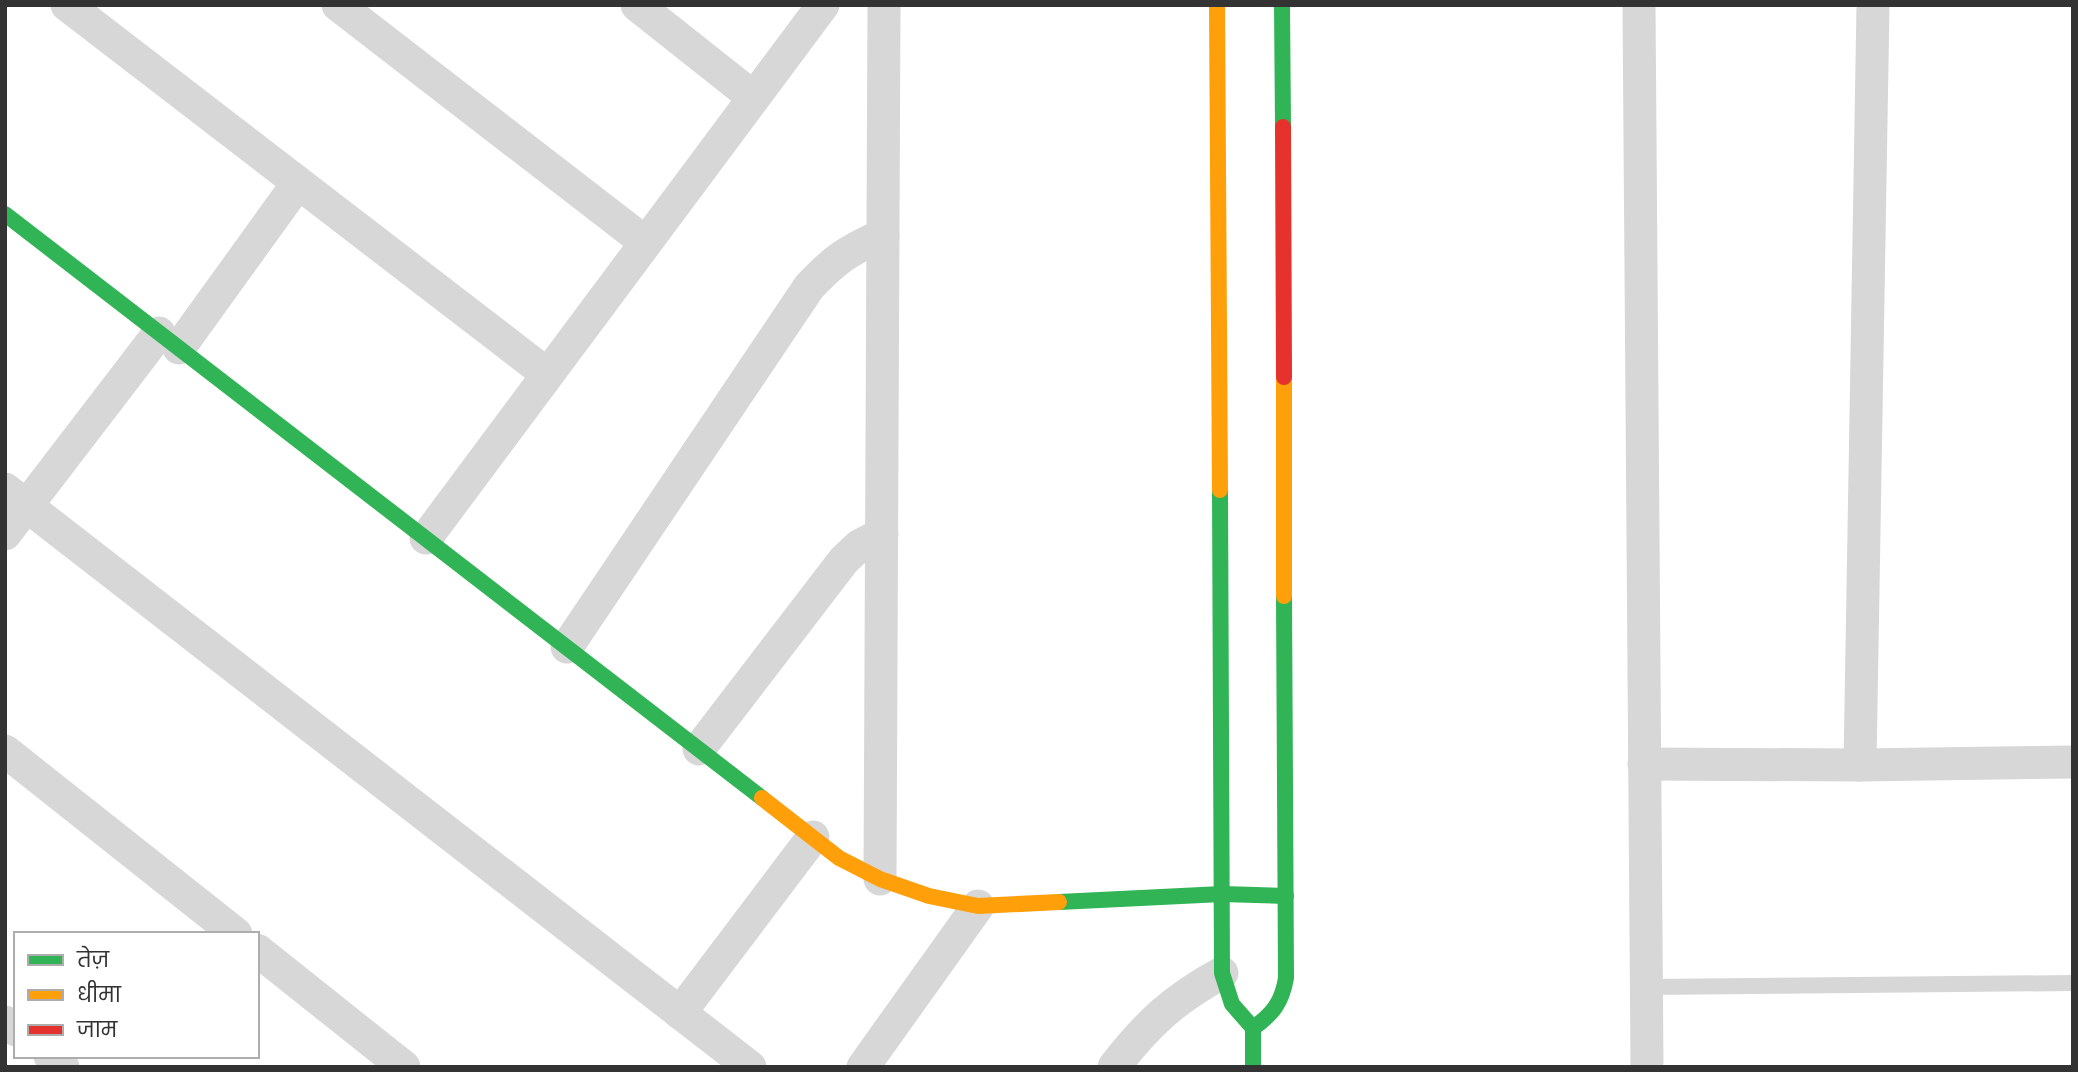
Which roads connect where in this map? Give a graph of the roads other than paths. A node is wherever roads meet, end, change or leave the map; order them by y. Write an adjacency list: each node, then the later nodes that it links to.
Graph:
1 (67, 5): 11 (street)
2 (338, 5): 14 (street)
3 (637, 5): 10 (street)
4 (823, 5): 10 (street)
5 (884, 5): 13 (street)
6 (1217, 5): 29 (main road)
7 (1282, 5): 30 (main road)
8 (1639, 5): 25 (street)
9 (1873, 5): 26 (street)
10 (753, 97): 14 (street)
11 (298, 183): 15 (street); 16 (street)
12 (5, 214): 15 (main road)
13 (883, 235): 19 (street); 21 (street)
14 (645, 242): 16 (street)
15 (169, 340): 17 (street); 20 (main road)
16 (547, 374): 20 (street)
17 (16, 497): 18 (street); 37 (street)
18 (5, 534)
19 (881, 534): 22 (street); 28 (street)
20 (426, 538): 21 (main road)
21 (567, 647): 22 (main road)
22 (699, 749): 27 (main road)
23 (5, 751): 32 (street)
24 (2073, 762): 26 (street)
25 (1644, 764): 26 (street); 36 (street)
26 (1860, 765)
27 (813, 837): 28 (main road); 37 (street)
28 (880, 879): 31 (main road)
29 (1222, 894): 30 (main road); 31 (main road); 34 (main road)
30 (1286, 896): 38 (main road)
31 (978, 906): 41 (street)
32 (233, 932)
33 (259, 952): 39 (street)
34 (1222, 973): 38 (main road); 42 (street)
35 (2073, 983): 36 (lane)
36 (1646, 988): 44 (street)
37 (680, 1013): 40 (street)
38 (1253, 1028): 43 (main road)
39 (404, 1067)
40 (750, 1067)
41 (863, 1067)
42 (1114, 1067)
43 (1253, 1067)
44 (1647, 1067)

